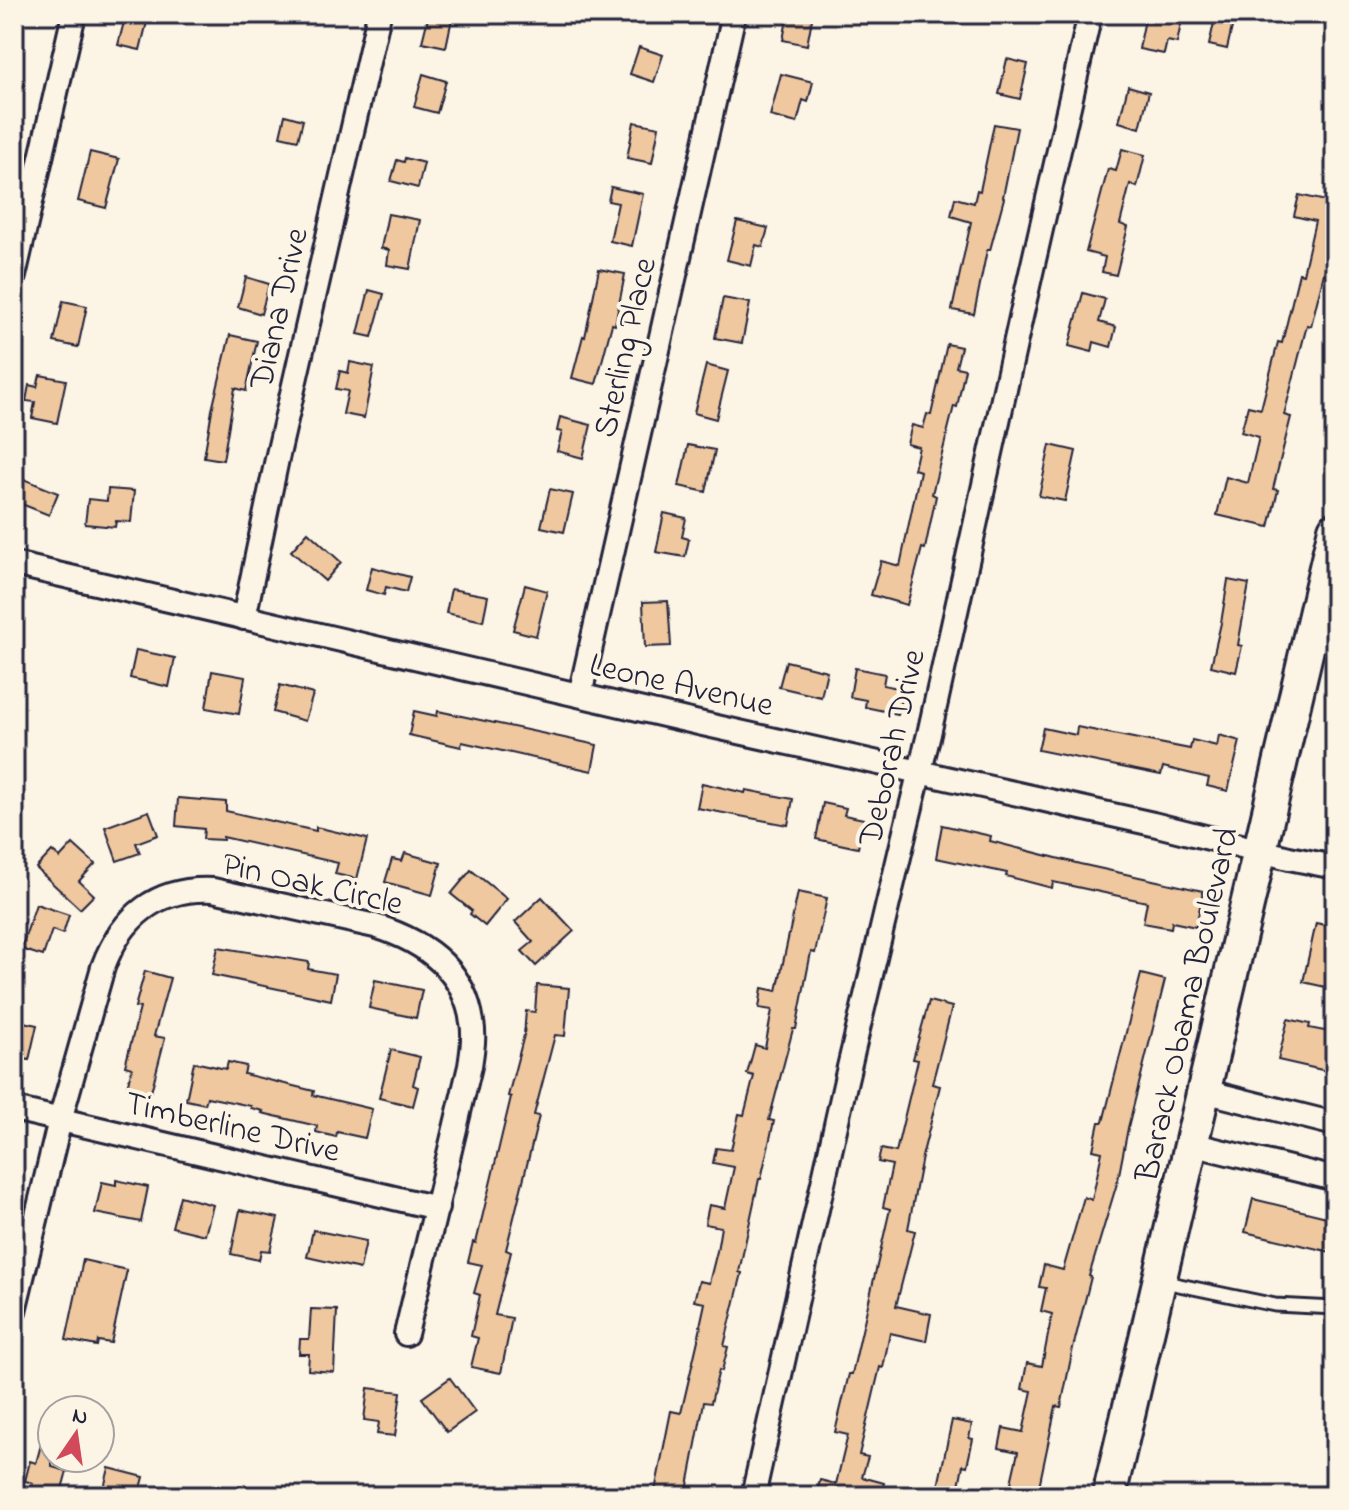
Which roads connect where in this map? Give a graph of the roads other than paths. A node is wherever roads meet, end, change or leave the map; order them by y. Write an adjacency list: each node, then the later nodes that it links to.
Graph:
1 (74, 14): 5 (street)
2 (379, 14): 8 (street, Diana Drive)
3 (734, 14): 9 (street, Sterling Place)
4 (1090, 14): 10 (street, Deborah Drive)
5 (14, 276)
6 (1335, 529): 11 (main road, Barack Obama Boulevard)
7 (14, 564): 8 (street, Leone Avenue)
8 (244, 618): 9 (street, Leone Avenue)
9 (580, 695): 10 (street, Leone Avenue)
10 (920, 772): 11 (street, Leone Avenue); 24 (street, Deborah Drive)
11 (1259, 851): 12 (street, Leone Avenue); 13 (main road, Barack Obama Boulevard)
12 (1335, 867)
13 (1204, 1091): 16 (street); 17 (main road, Barack Obama Boulevard)
14 (14, 1109): 15 (street, Timberline Drive)
15 (60, 1120): 19 (street, Timberline Drive); 19 (street, Pin Oak Circle); 22 (street, Pin Oak Circle)
16 (1335, 1124)
17 (1191, 1144): 18 (street); 20 (main road, Barack Obama Boulevard)
18 (1335, 1179)
19 (437, 1208): 23 (street, Pin Oak Circle)
20 (1159, 1281): 21 (lane); 25 (main road, Barack Obama Boulevard)
21 (1335, 1308)
22 (14, 1311)
23 (406, 1334)
24 (753, 1496)
25 (1109, 1496)

